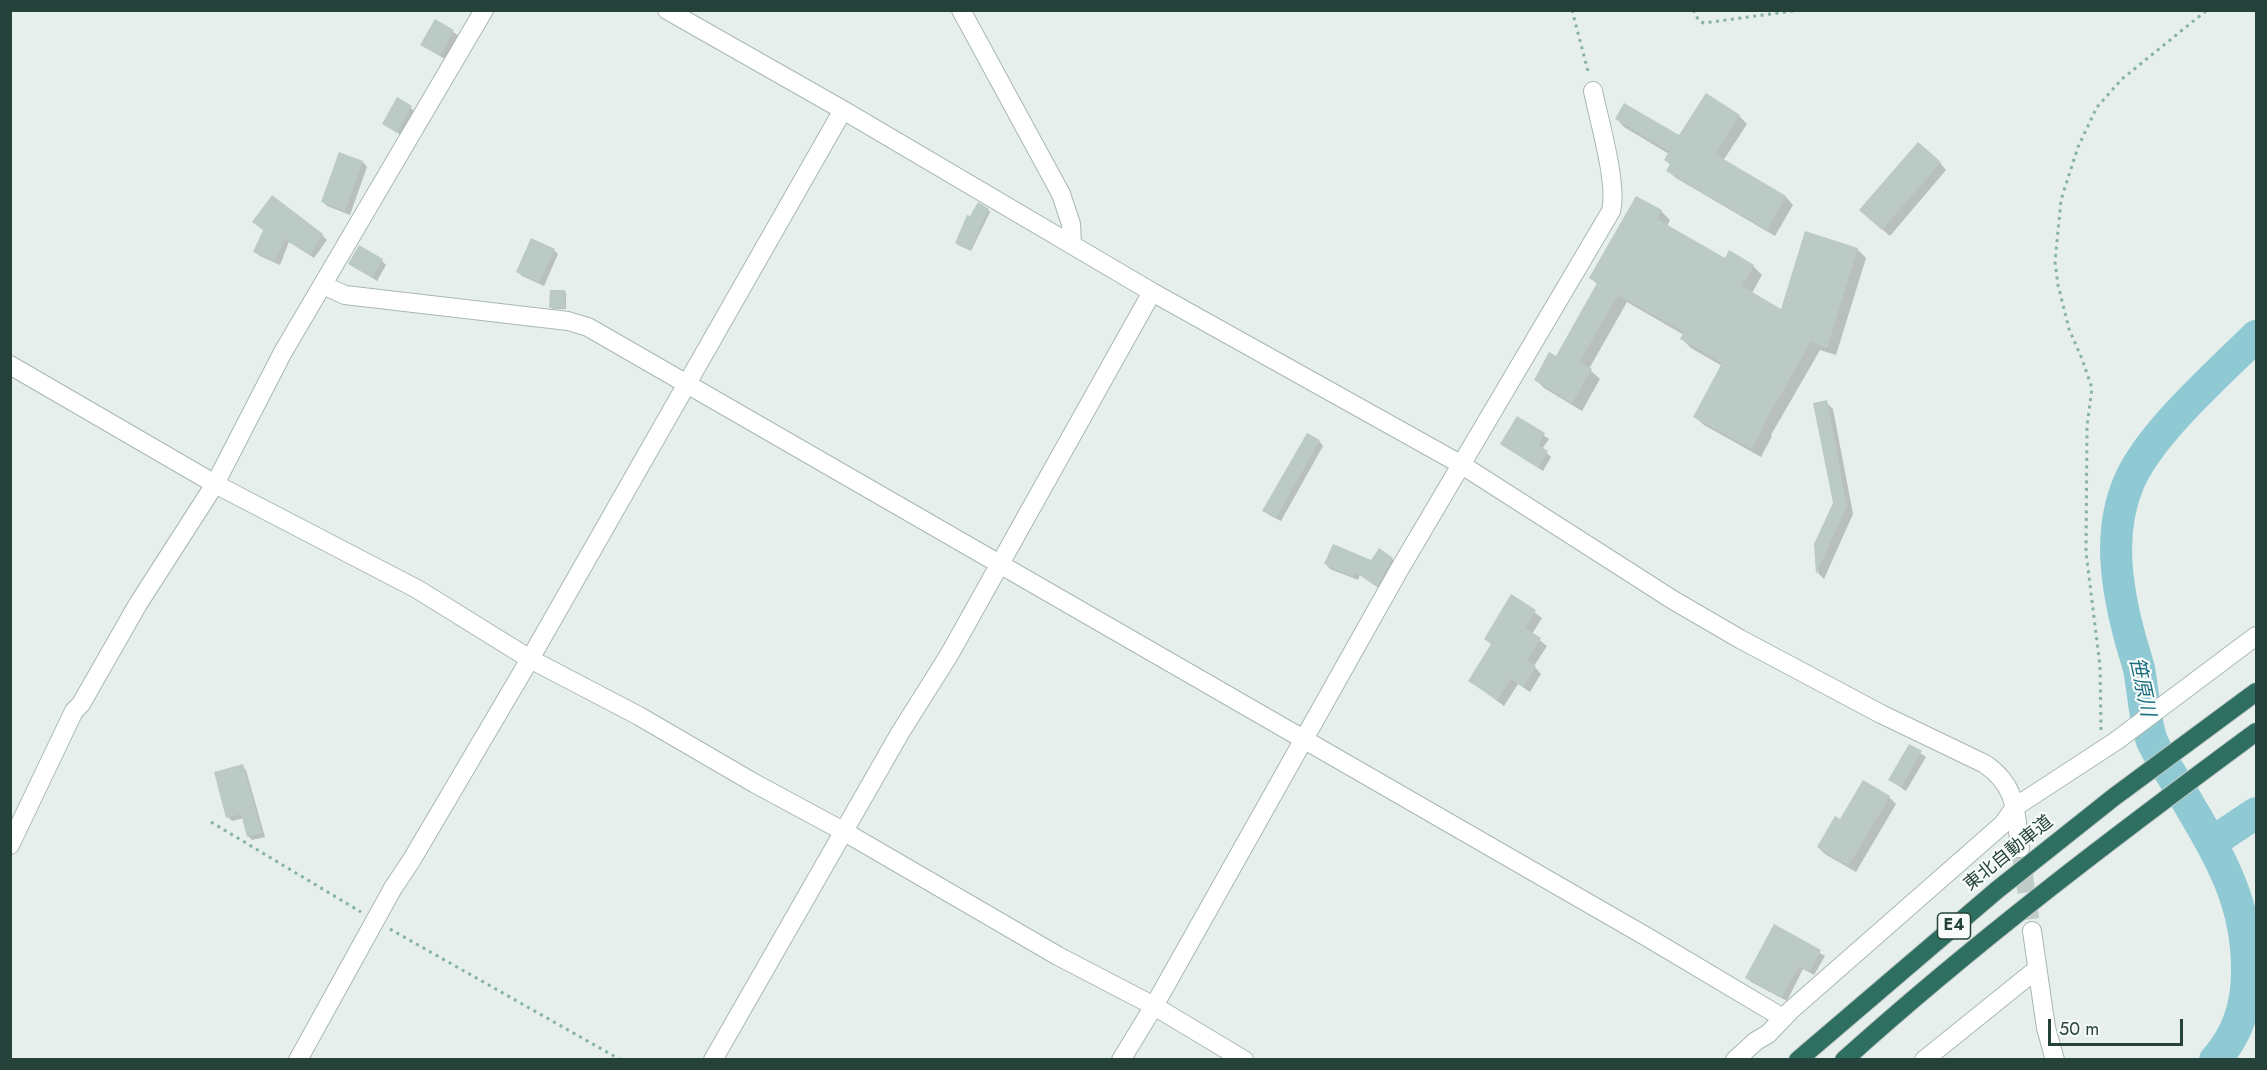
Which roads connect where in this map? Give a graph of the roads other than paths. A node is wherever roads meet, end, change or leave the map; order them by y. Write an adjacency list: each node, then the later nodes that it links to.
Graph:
1 (484, 10): 7 (street)
2 (667, 10): 5 (street)
3 (961, 10): 6 (street)
4 (1593, 91): 11 (street)
5 (843, 110): 6 (street); 10 (street)
6 (1072, 245): 8 (street)
7 (323, 285): 10 (street); 12 (street)
8 (1152, 291): 11 (street); 13 (street)
9 (10, 365): 12 (street)
10 (687, 384): 13 (street); 15 (street)
11 (1462, 465): 18 (street); 19 (street)
12 (215, 484): 15 (street); 21 (street)
13 (1000, 565): 18 (street); 20 (street)
14 (2256, 636): 19 (street)
15 (530, 658): 20 (street); 27 (street)
16 (2256, 692): 32 (highway, 東北自動車道 / E4)
17 (2256, 732): 33 (highway, E4)
18 (1304, 741): 25 (street); 26 (street)
19 (2015, 807): 22 (street); 26 (street)
20 (843, 831): 25 (street); 28 (street)
21 (10, 845)
22 (2020, 848)
23 (2032, 931): 24 (street)
24 (2037, 969): 34 (street); 35 (street)
25 (1154, 1006): 29 (street); 30 (street)
26 (1783, 1018): 31 (street)
27 (298, 1059)
28 (714, 1059)
29 (1121, 1059)
30 (1244, 1059)
31 (1735, 1059)
32 (1798, 1059)
33 (1844, 1059)
34 (1924, 1059)
35 (2055, 1059)

